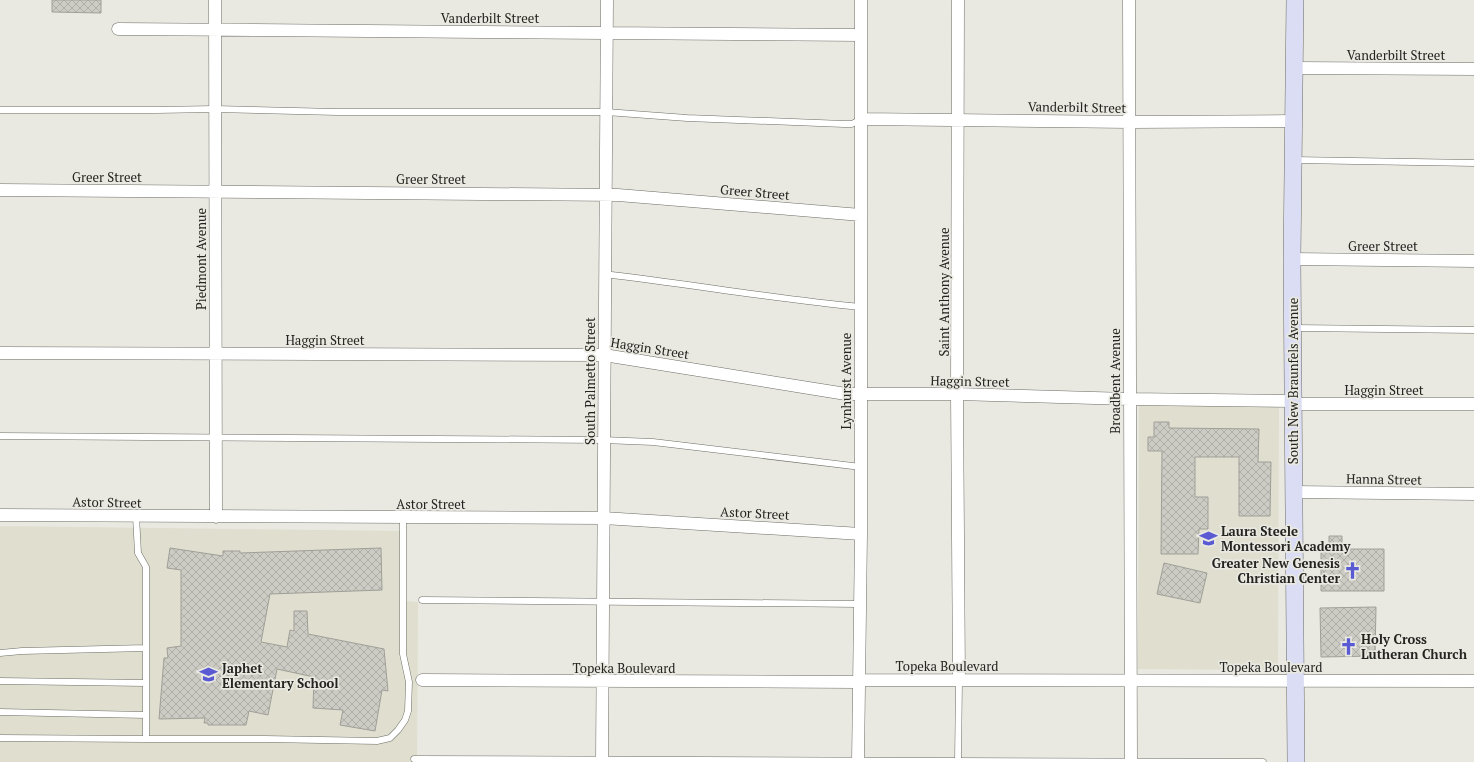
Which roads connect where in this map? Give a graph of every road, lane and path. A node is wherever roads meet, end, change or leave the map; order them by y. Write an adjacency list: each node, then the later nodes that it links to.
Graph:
1 (215, 0): 8 (street, Piedmont Avenue)
2 (607, 0): 9 (street, South Palmetto Street)
3 (861, 0): 10 (street, Lynhurst Avenue)
4 (958, 0): 17 (street, Saint Anthony Avenue)
5 (1129, 0): 19 (street, Broadbent Avenue)
6 (1295, 0): 11 (main road, South New Braunfels Avenue)
7 (118, 29): 8 (street, Vanderbilt Street)
8 (215, 30): 9 (street, Vanderbilt Street); 13 (street, Piedmont Avenue)
9 (607, 33): 10 (street, Vanderbilt Street); 15 (street, South Palmetto Street)
10 (861, 35): 16 (street, Lynhurst Avenue)
11 (1293, 68): 12 (street, Vanderbilt Street); 18 (main road, South New Braunfels Avenue)
12 (1474, 69)
13 (215, 109): 14 (lane); 15 (lane); 23 (street, Piedmont Avenue)
14 (0, 110)
15 (606, 112): 16 (lane); 24 (street, South Palmetto Street)
16 (861, 119): 17 (street, Vanderbilt Street); 25 (street, Lynhurst Avenue)
17 (958, 120): 19 (street, Vanderbilt Street); 36 (street, Saint Anthony Avenue)
18 (1293, 121): 19 (street, Vanderbilt Street); 20 (main road, South New Braunfels Avenue)
19 (1130, 122): 37 (street, Broadbent Avenue)
20 (1293, 160): 21 (lane); 26 (main road, South New Braunfels Avenue)
21 (1474, 163)
22 (0, 190): 23 (street, Greer Street)
23 (215, 192): 24 (street, Greer Street); 33 (street, Piedmont Avenue)
24 (605, 194): 25 (street, Greer Street); 28 (street, South Palmetto Street)
25 (860, 215): 29 (street, Lynhurst Avenue)
26 (1292, 259): 27 (street, Greer Street); 30 (main road, South New Braunfels Avenue)
27 (1474, 261)
28 (604, 274): 29 (lane); 34 (street, South Palmetto Street)
29 (860, 307): 35 (street, Lynhurst Avenue)
30 (1293, 328): 31 (lane); 38 (main road, South New Braunfels Avenue)
31 (1474, 330)
32 (0, 353): 33 (street, Haggin Street)
33 (215, 354): 34 (street, Haggin Street); 41 (street, Piedmont Avenue)
34 (604, 356): 35 (street, Haggin Street); 42 (street, South Palmetto Street)
35 (860, 394): 36 (street, Haggin Street); 43 (street, Lynhurst Avenue)
36 (957, 394): 37 (street, Haggin Street); 58 (street, Saint Anthony Avenue)
37 (1129, 399): 38 (street, Haggin Street); 59 (street, Broadbent Avenue)
38 (1294, 402): 39 (street, Haggin Street); 44 (main road, South New Braunfels Avenue)
39 (1474, 404)
40 (0, 436): 41 (lane)
41 (216, 438): 42 (lane); 48 (street, Piedmont Avenue)
42 (604, 440): 43 (lane); 50 (street, South Palmetto Street)
43 (860, 467): 51 (street, Lynhurst Avenue)
44 (1293, 492): 45 (street, Hanna Street); 61 (main road, South New Braunfels Avenue)
45 (1474, 494)
46 (0, 515): 47 (street, Astor Street)
47 (136, 516): 48 (street, Astor Street); 55 (lane)
48 (216, 517): 49 (street, Astor Street)
49 (403, 518): 50 (street, Astor Street); 69 (lane)
50 (603, 518): 51 (street, Astor Street); 53 (street, South Palmetto Street)
51 (861, 534): 54 (street, Lynhurst Avenue)
52 (422, 600): 53 (lane)
53 (602, 602): 54 (lane); 63 (street, South Palmetto Street)
54 (859, 604): 64 (street, Lynhurst Avenue)
55 (146, 648): 56 (lane); 65 (lane)
56 (0, 653)
57 (422, 680): 63 (street, Topeka Boulevard)
58 (959, 680): 59 (street, Topeka Boulevard); 64 (street, Topeka Boulevard); 73 (lane)
59 (1131, 680): 61 (street, Topeka Boulevard); 74 (street, Broadbent Avenue)
60 (0, 681): 65 (lane)
61 (1295, 681): 62 (street, Topeka Boulevard); 76 (main road, South New Braunfels Avenue)
62 (1474, 681)
63 (602, 682): 64 (street, Topeka Boulevard); 71 (street, South Palmetto Street)
64 (858, 682): 72 (street, Lynhurst Avenue)
65 (146, 683): 67 (lane)
66 (0, 712): 67 (lane)
67 (146, 715): 69 (lane)
68 (0, 738): 69 (lane)
69 (146, 739)
70 (414, 759): 71 (lane)
71 (602, 760): 72 (lane)
72 (858, 761): 73 (lane)
73 (958, 761): 74 (lane)
74 (1131, 762): 75 (lane)
75 (1263, 762)
76 (1296, 762)

